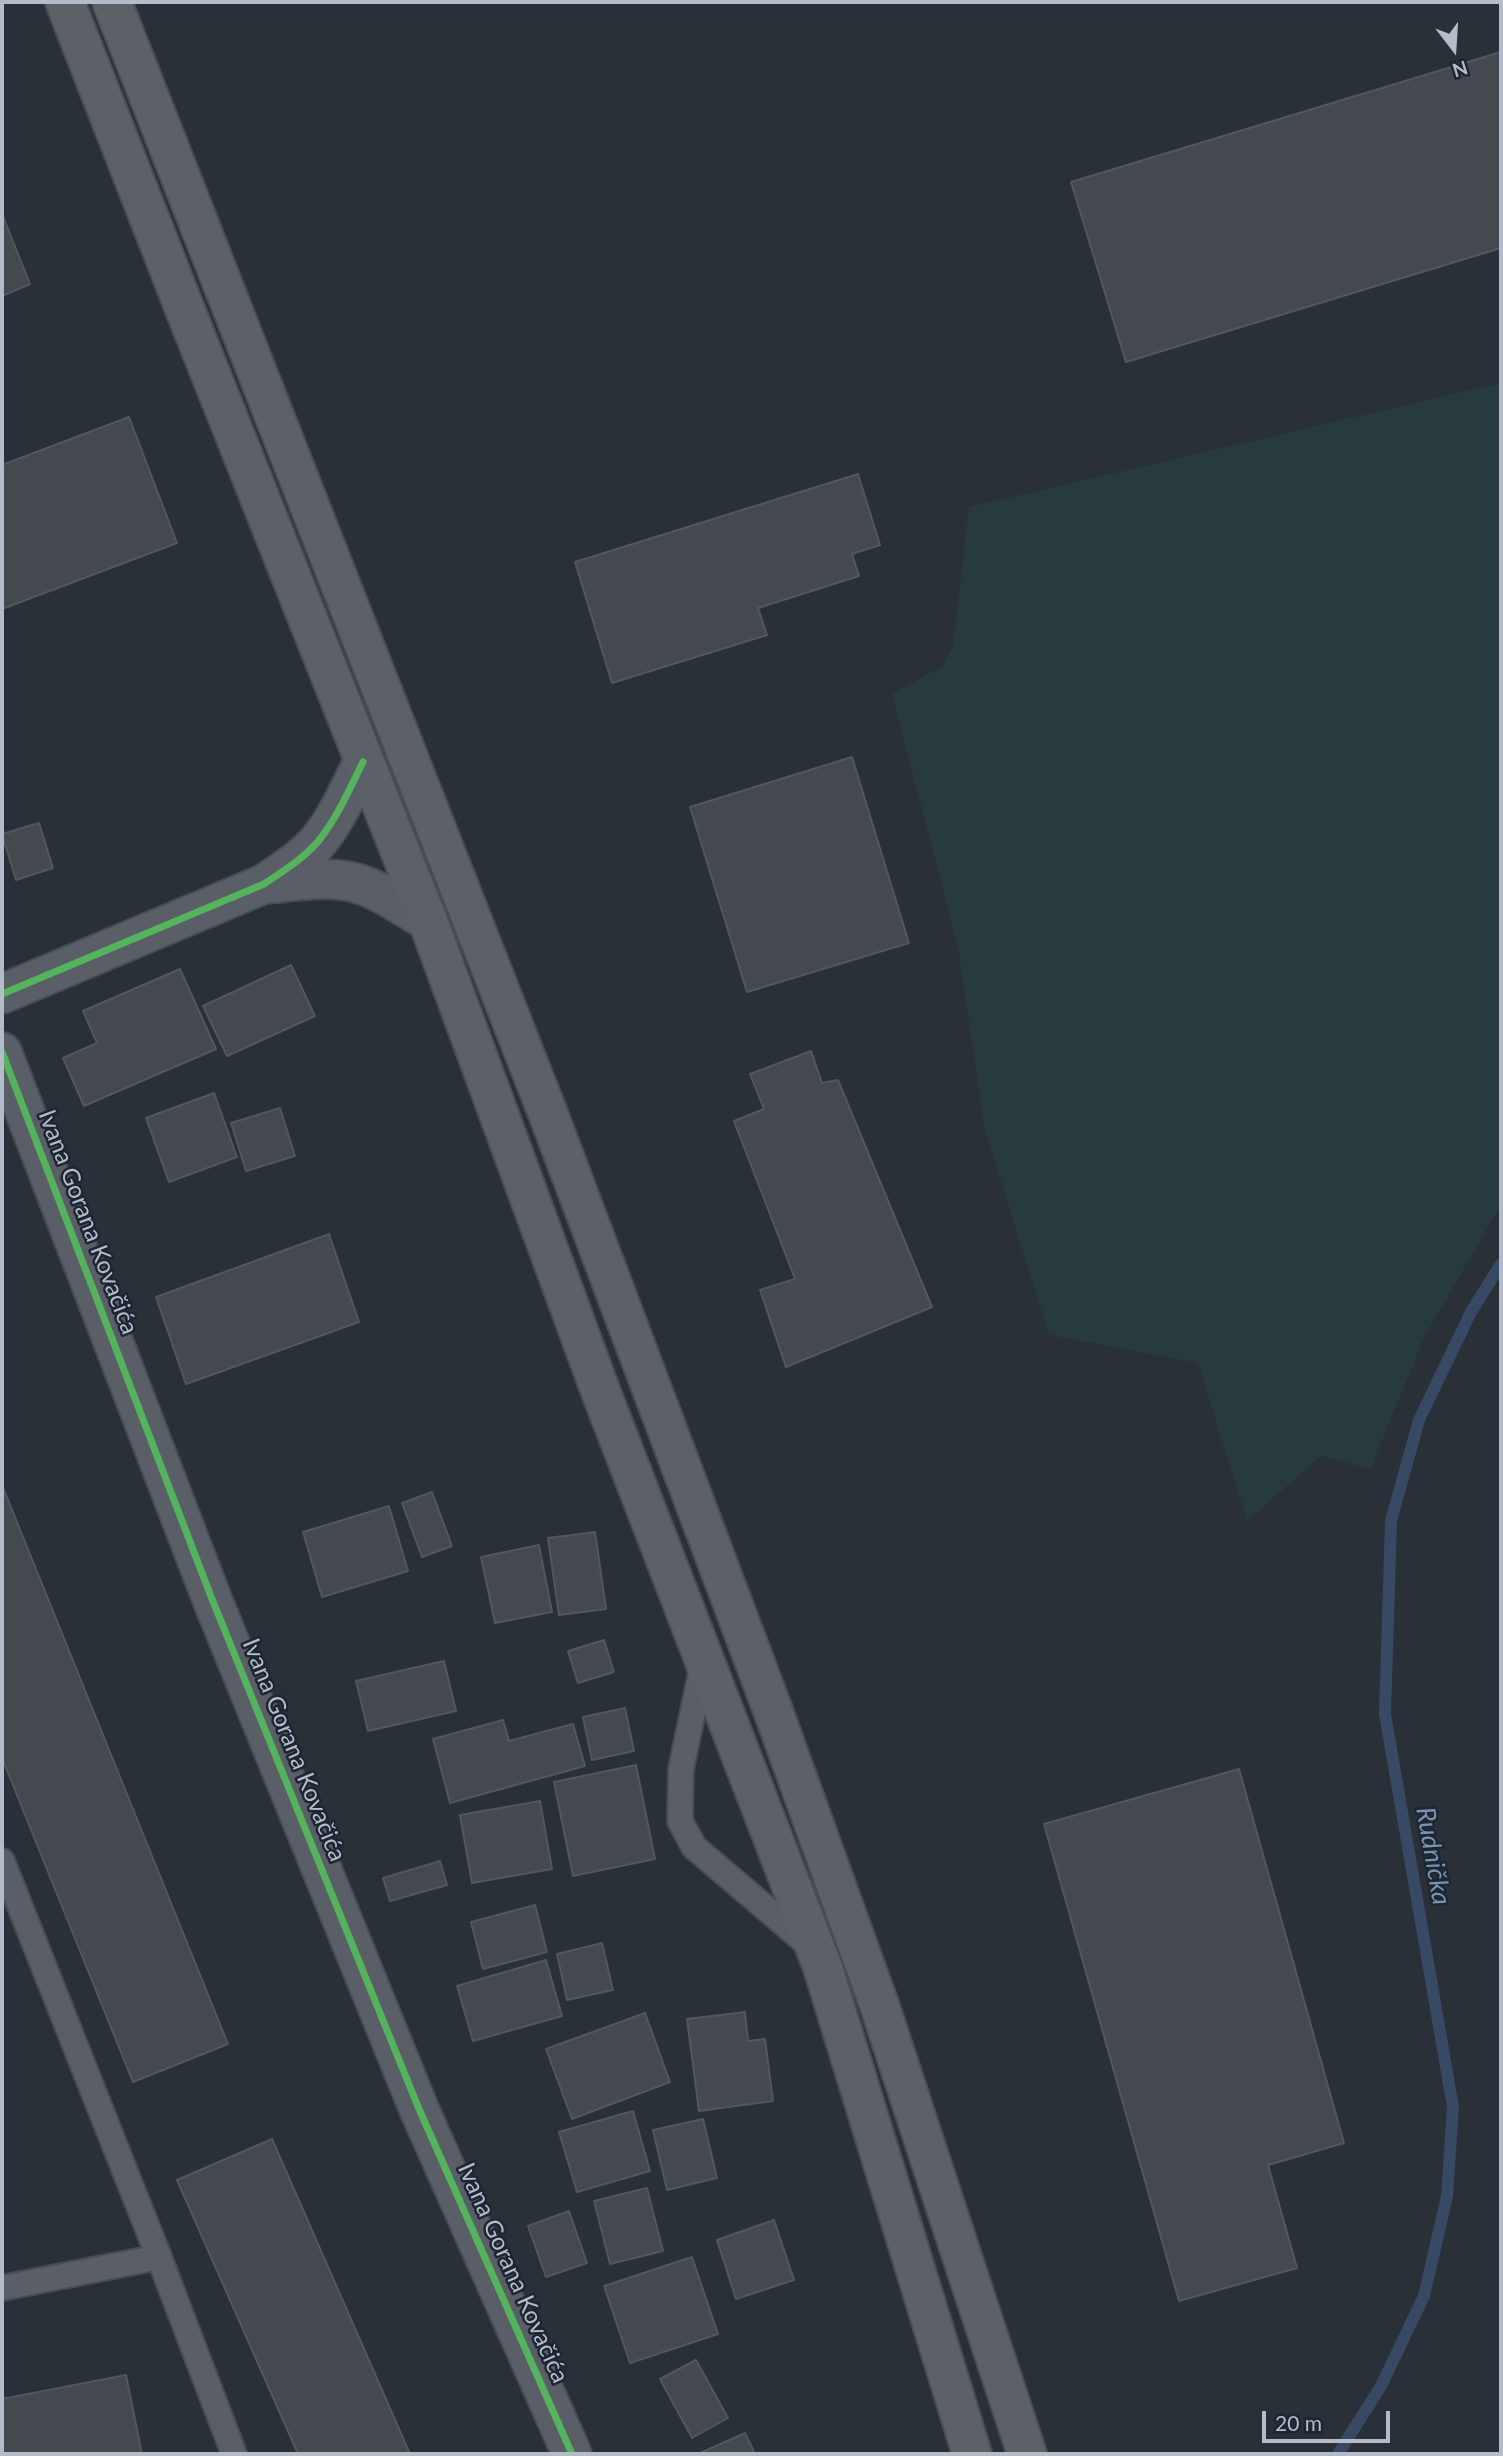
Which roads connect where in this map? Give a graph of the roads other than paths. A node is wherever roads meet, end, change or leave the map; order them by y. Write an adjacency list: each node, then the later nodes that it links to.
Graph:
1 (65, 2): 3 (main road)
2 (112, 2): 16 (main road)
3 (363, 762): 4 (street); 5 (main road)
4 (264, 884): 5 (street); 6 (street)
5 (428, 920): 8 (main road)
6 (2, 994)
7 (2, 1052): 14 (street, Ivana Gorana Kovačića)
8 (704, 1659): 10 (main road); 10 (lane)
9 (2, 1861): 11 (lane)
10 (817, 1952): 15 (main road)
11 (159, 2257): 12 (lane); 13 (lane)
12 (2, 2288)
13 (234, 2454)
14 (572, 2454)
15 (972, 2454)
16 (1027, 2454)

